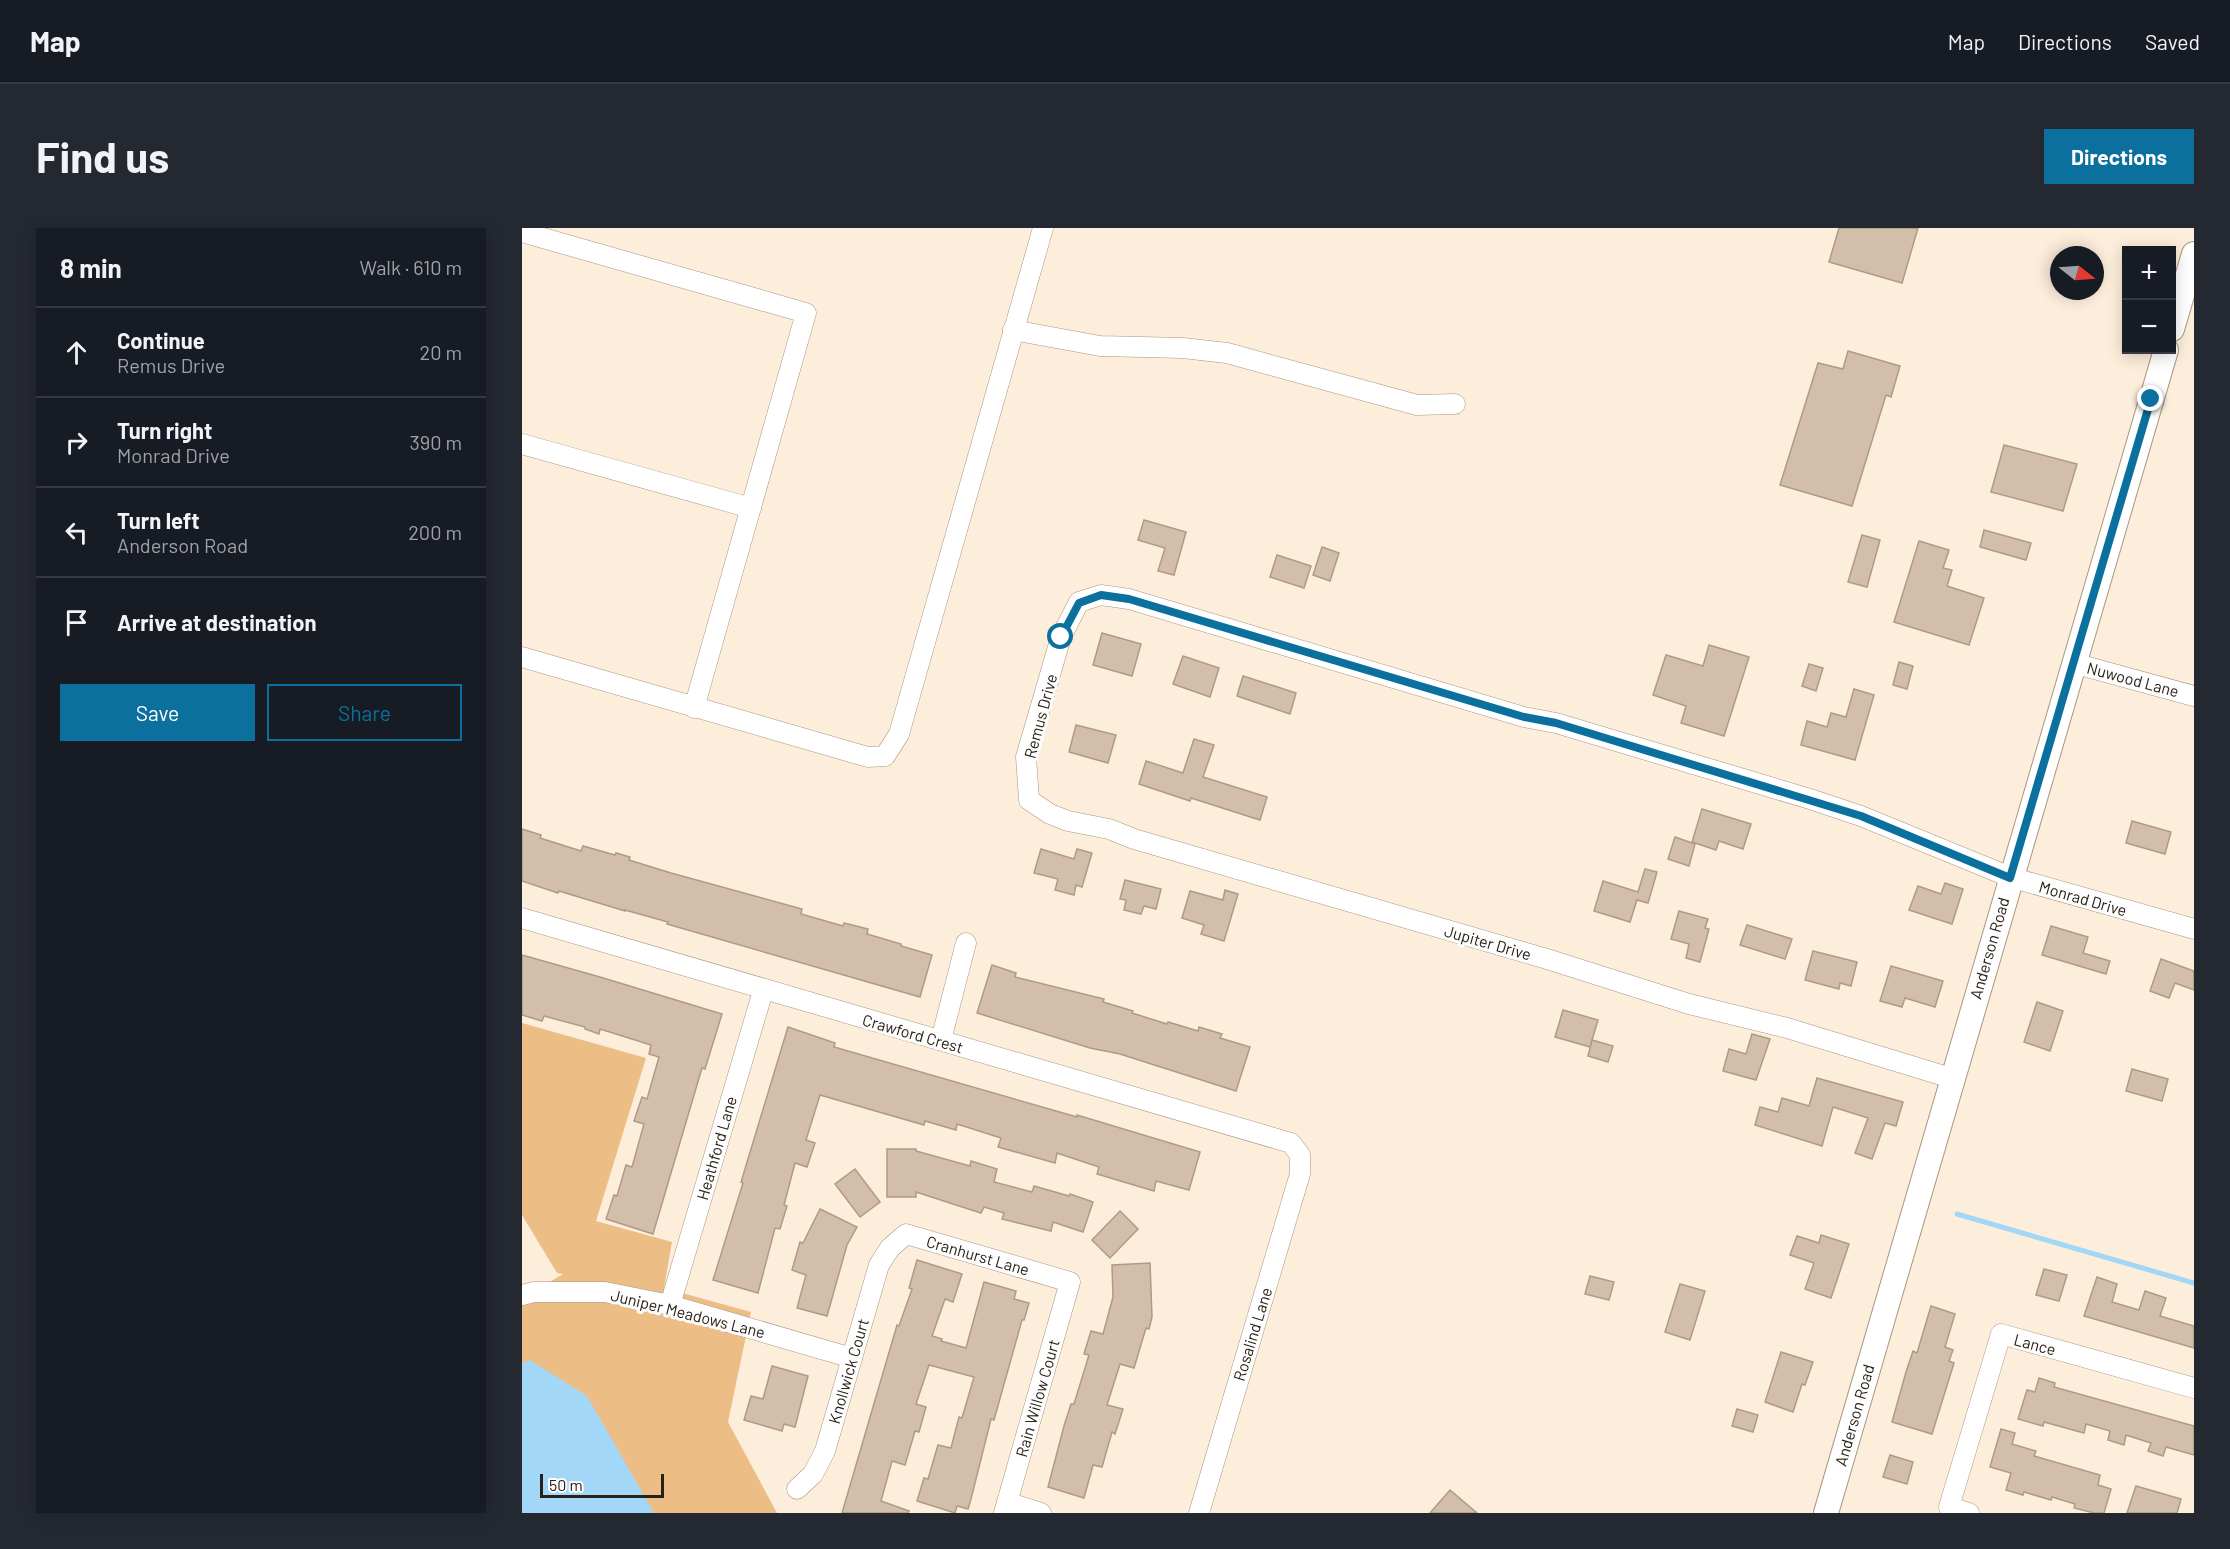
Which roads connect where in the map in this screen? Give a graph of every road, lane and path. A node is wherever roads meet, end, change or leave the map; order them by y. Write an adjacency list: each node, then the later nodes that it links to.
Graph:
1 (1043, 228): 5 (street)
2 (522, 232): 9 (street)
3 (2194, 254): 4 (street)
4 (2176, 315)
5 (1013, 330): 7 (street); 14 (street)
6 (2165, 354): 12 (street, Anderson Road)
7 (1455, 404)
8 (522, 444): 9 (street)
9 (751, 508): 14 (street)
10 (1081, 602): 15 (street, Remus Drive); 16 (street, Monrad Drive)
11 (522, 657): 14 (street)
12 (2073, 663): 13 (street, Nuwood Lane); 16 (street, Anderson Road)
13 (2194, 696)
14 (694, 708)
15 (1029, 800): 22 (street, Jupiter Drive)
16 (2010, 878): 18 (street, Monrad Drive); 22 (street, Anderson Road)
17 (522, 918): 20 (street, Crawford Crest)
18 (2194, 929)
19 (966, 944): 21 (street)
20 (763, 991): 21 (street, Crawford Crest); 27 (street, Heathford Lane)
21 (941, 1040): 23 (street, Crawford Crest)
22 (1952, 1077): 34 (street, Anderson Road)
23 (1300, 1155): 33 (street, Rosalind Lane)
24 (890, 1248): 25 (street, Cranhurst Lane); 28 (street, Knollwick Court)
25 (1070, 1282): 31 (street, Rain Willow Court)
26 (522, 1295): 27 (street, Juniper Meadows Lane)
27 (670, 1305): 28 (street, Juniper Meadows Lane)
28 (852, 1358): 30 (street, Knollwick Court)
29 (2194, 1388): 35 (street, Lance)
30 (796, 1489)
31 (1006, 1508): 32 (street)
32 (1041, 1513)
33 (1199, 1513)
34 (1826, 1513)
35 (1969, 1513)

